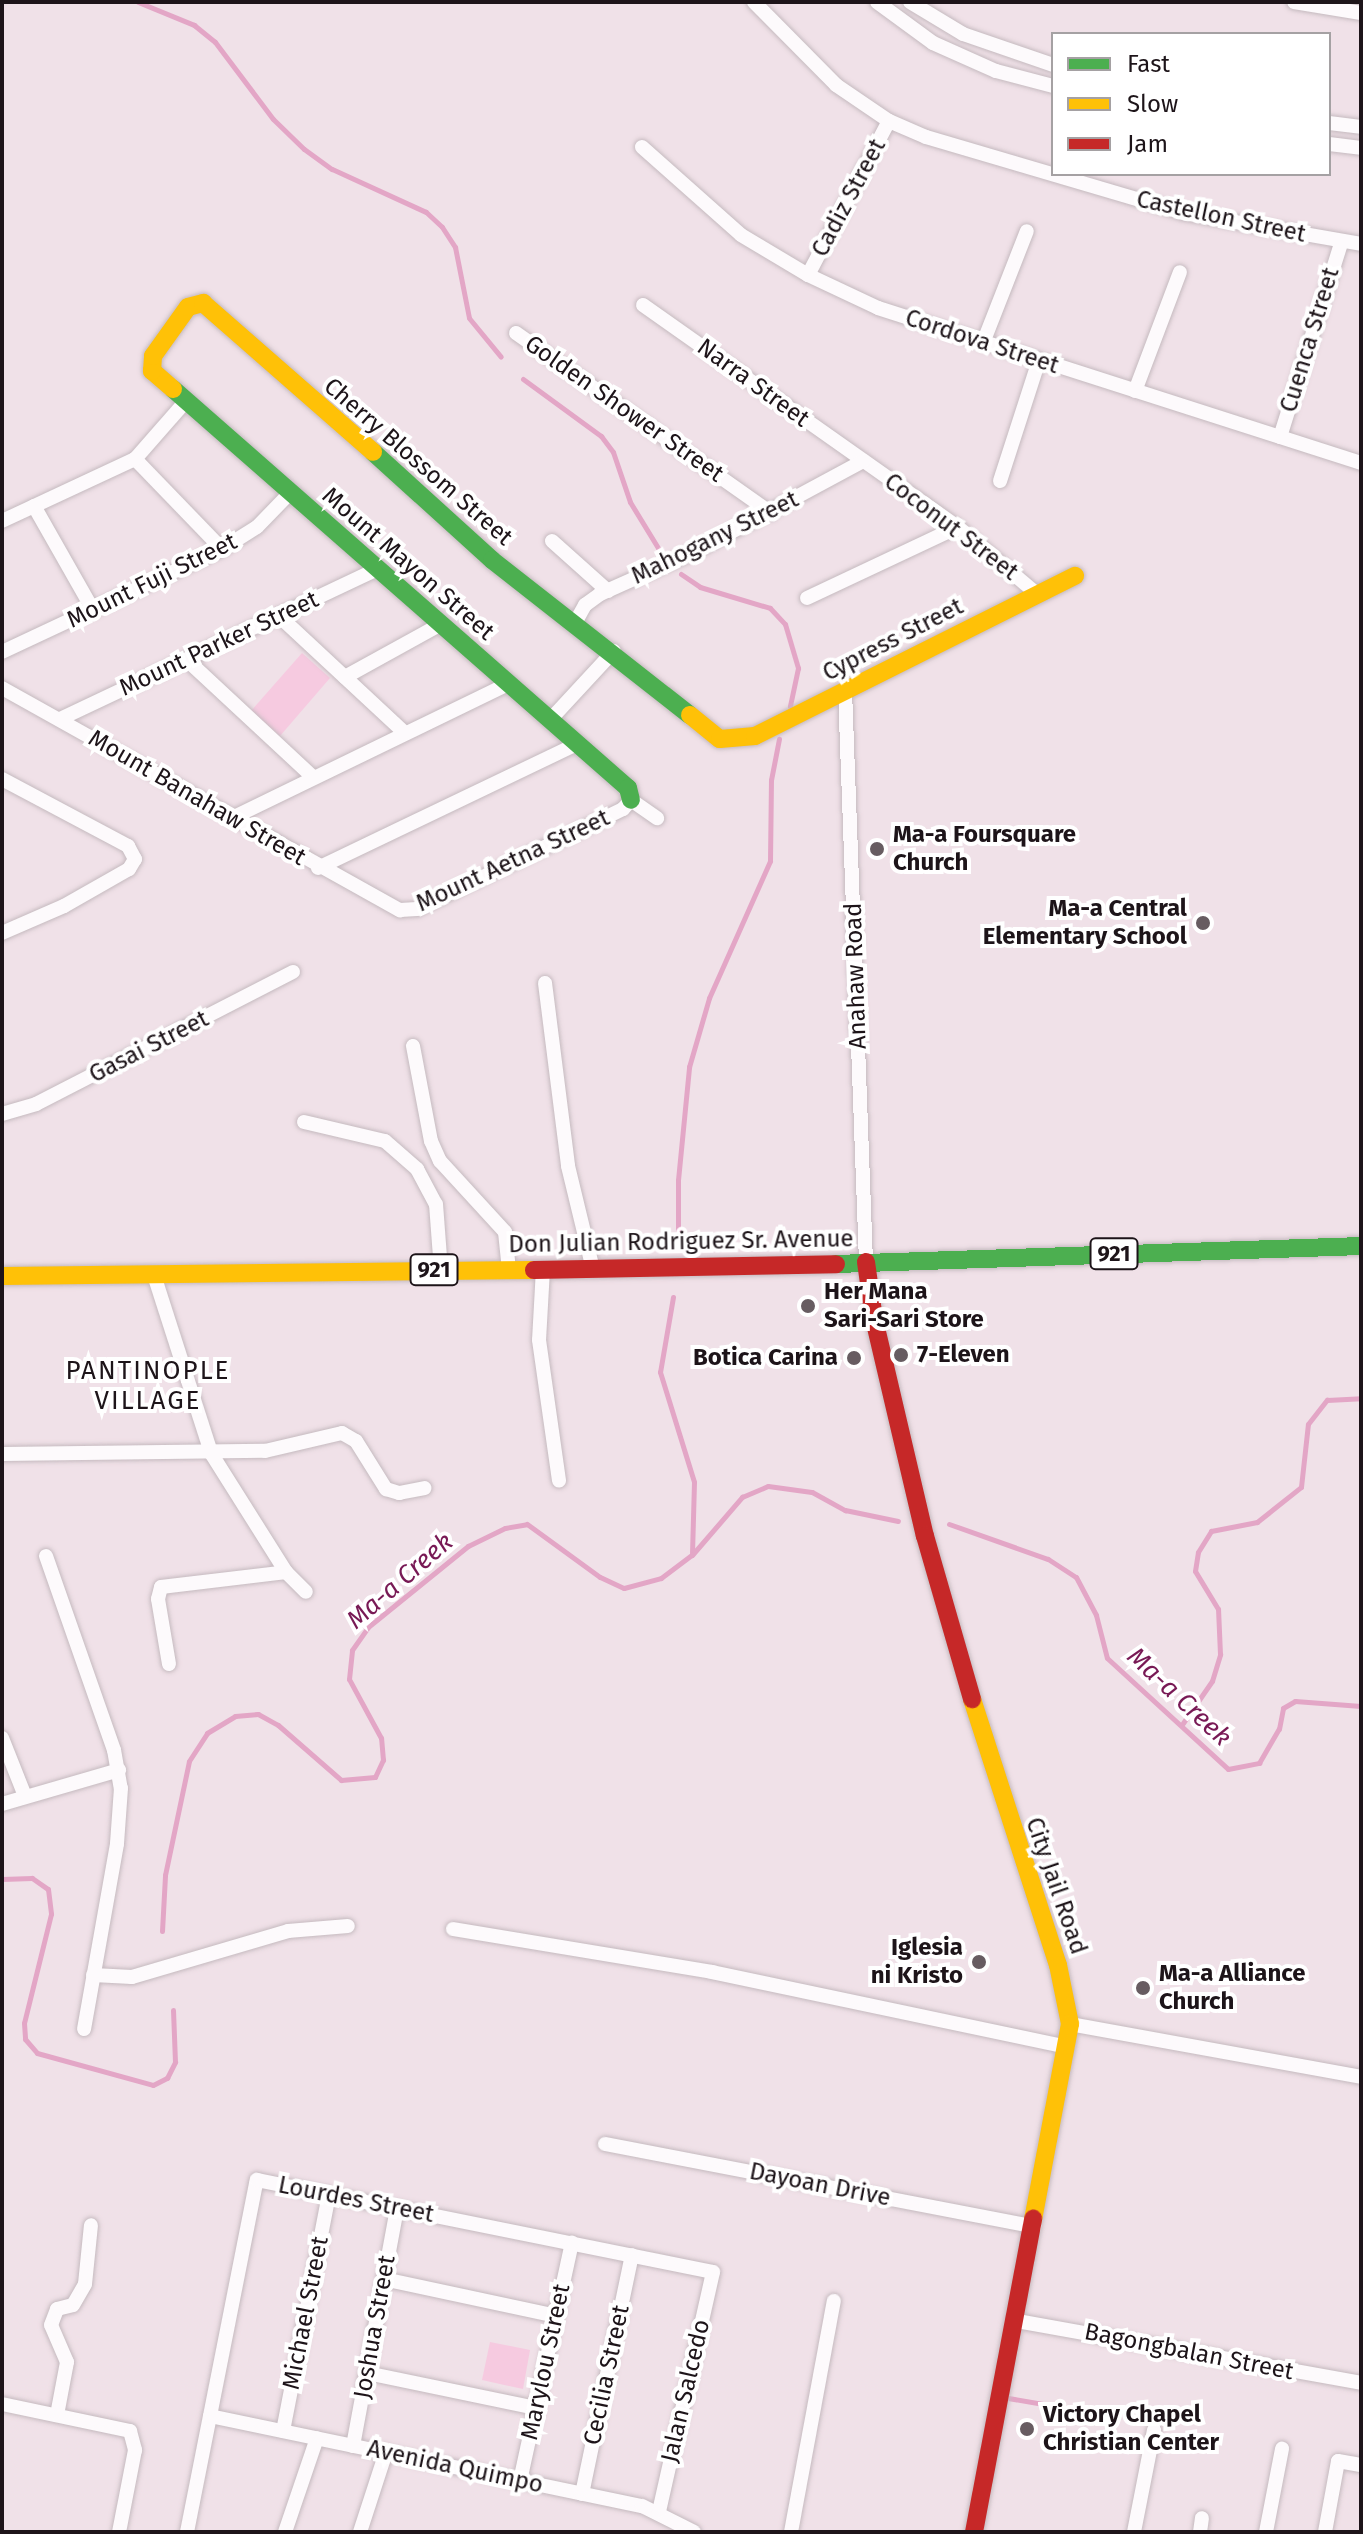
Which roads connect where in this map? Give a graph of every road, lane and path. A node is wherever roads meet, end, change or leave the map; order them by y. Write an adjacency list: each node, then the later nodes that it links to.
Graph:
1 (754, 2): 8 (street, Castellon Street)
2 (877, 2): 7 (street)
3 (910, 2): 6 (street)
4 (1294, 2): 5 (street)
5 (1361, 13)
6 (1051, 64)
7 (1051, 85)
8 (889, 121): 15 (street, Castellon Street); 18 (street, Cadiz Street)
9 (1331, 123): 10 (street)
10 (1361, 127)
11 (1331, 144): 13 (street)
12 (642, 147): 18 (street, Cordova Street)
13 (1361, 148)
14 (1027, 231): 22 (street)
15 (1341, 243): 16 (street, Castellon Street); 26 (street, Cuenca Street)
16 (1361, 244)
17 (1180, 272): 24 (street)
18 (808, 275): 22 (street, Cordova Street)
19 (197, 302): 25 (street, Mount Mayon Street); 45 (street, Cherry Blossom Street)
20 (643, 305): 28 (street, Narra Street)
21 (516, 333): 33 (street, Golden Shower Street)
22 (983, 343): 23 (street, Cordova Street)
23 (1039, 360): 24 (street, Cordova Street); 30 (street)
24 (1135, 391): 26 (street, Cordova Street)
25 (186, 401): 27 (street); 31 (street, Mount Mayon Street)
26 (1280, 437): 29 (street, Cordova Street)
27 (135, 459): 32 (street); 37 (street)
28 (863, 461): 33 (street, Mahogany Street); 35 (street, Coconut Street)
29 (1361, 463)
30 (1000, 481)
31 (290, 493): 37 (street, Mount Fuji Street); 38 (street, Mount Mayon Street)
32 (34, 506): 34 (street); 43 (street)
33 (771, 513): 40 (street, Mahogany Street)
34 (2, 521)
35 (958, 527): 41 (street, Coconut Street); 42 (street)
36 (552, 541): 40 (street)
37 (222, 549): 43 (street, Mount Fuji Street)
38 (378, 569): 44 (street, Mount Parker Street); 46 (street, Mount Mayon Street)
39 (1075, 576): 41 (street, Cypress Street)
40 (608, 591): 45 (street, Mahogany Street)
41 (1037, 594): 53 (street, Cypress Street)
42 (807, 598)
43 (93, 610): 48 (street, Mount Fuji Street)
44 (278, 615): 49 (street, Mount Parker Street); 50 (street)
45 (575, 623): 47 (street, Cherry Blossom Street)
46 (441, 624): 50 (street); 51 (street, Mount Mayon Street)
47 (614, 651): 55 (street); 57 (street, Cherry Blossom Street)
48 (2, 652)
49 (187, 660): 54 (street, Mount Parker Street); 59 (street)
50 (345, 677): 56 (street)
51 (508, 684): 55 (street, Mount Mayon Street); 56 (street)
52 (2, 688): 54 (street, Mount Banahaw Street)
53 (845, 690): 57 (street, Cypress Street); 73 (street, Anahaw Road)
54 (60, 719): 62 (street, Mount Banahaw Street)
55 (550, 720): 58 (street, Mount Mayon Street)
56 (405, 733): 59 (street)
57 (731, 741)
58 (577, 744): 61 (street, Mount Mayon Street); 64 (street)
59 (313, 777): 62 (street)
60 (2, 779): 66 (street)
61 (631, 800): 63 (street); 65 (street, Mount Aetna Street)
62 (232, 818): 64 (street, Mount Banahaw Street)
63 (657, 818)
64 (318, 868): 65 (street, Mount Banahaw Street)
65 (391, 908)
66 (2, 933)
67 (293, 972): 70 (street, Gasai Street)
68 (545, 983): 76 (street)
69 (413, 1046): 74 (street)
70 (2, 1114)
71 (304, 1122): 77 (street)
72 (1361, 1246): 73 (street, Don Julian Rodriguez Sr. Avenue / 921)
73 (866, 1262): 76 (street, Don Julian Rodriguez Sr. Avenue / 921); 95 (street, City Jail Road)
74 (509, 1269): 75 (street, Don Julian Rodriguez Sr. Avenue / 921); 77 (street, Don Julian Rodriguez Sr. Avenue / 921)
75 (543, 1269): 76 (street, Don Julian Rodriguez Sr. Avenue / 921); 82 (street)
76 (593, 1269)
77 (441, 1270): 78 (street, Don Julian Rodriguez Sr. Avenue / 921)
78 (154, 1275): 79 (street, Don Julian Rodriguez Sr. Avenue / 921); 80 (street)
79 (2, 1276)
80 (211, 1453): 81 (street); 83 (street); 85 (street)
81 (2, 1454)
82 (559, 1481)
83 (425, 1488)
84 (46, 1556): 89 (street)
85 (286, 1572): 86 (street); 87 (street)
86 (306, 1592)
87 (169, 1664)
88 (2, 1738): 90 (street)
89 (119, 1770): 90 (street); 94 (street)
90 (25, 1796): 91 (street)
91 (2, 1804)
92 (348, 1926): 94 (street)
93 (453, 1929): 97 (street)
94 (93, 1975): 96 (street)
95 (1070, 2024): 97 (street, City Jail Road); 98 (street)
96 (84, 2029)
97 (1067, 2047): 103 (street, City Jail Road)
98 (1361, 2077)
99 (605, 2144): 103 (street, Dayoan Drive)
100 (329, 2194): 101 (street, Lourdes Street); 116 (street, Lourdes Street); 118 (street, Michael Street)
101 (397, 2208): 104 (street, Lourdes Street); 107 (street, Joshua Street)
102 (91, 2225): 115 (street)
103 (1034, 2227): 110 (street, City Jail Road)
104 (572, 2243): 105 (street, Lourdes Street); 109 (street, Marylou Street)
105 (632, 2255): 106 (street, Lourdes Street); 125 (street, Cecilia Street)
106 (713, 2272): 126 (street, Jalan Salcedo)
107 (384, 2279): 109 (street); 111 (street, Joshua Street)
108 (834, 2301): 132 (street)
109 (556, 2316): 114 (street, Marylou Street)
110 (1017, 2321): 112 (street, Bagongbalan Street); 133 (street, City Jail Road)
111 (367, 2373): 114 (street); 120 (street, Joshua Street)
112 (1361, 2383)
113 (2, 2404): 115 (street)
114 (536, 2408): 124 (street, Marylou Street)
115 (57, 2415): 127 (street)
116 (210, 2416): 118 (street, Avenida Quimpo); 128 (street, Lourdes Street)
117 (1154, 2430): 134 (street)
118 (283, 2431): 119 (street, Avenida Quimpo)
119 (317, 2438): 120 (street, Avenida Quimpo); 129 (street)
120 (353, 2446): 122 (street, Avenida Quimpo)
121 (1282, 2449): 135 (street)
122 (386, 2452): 124 (street, Avenida Quimpo); 130 (street)
123 (1361, 2465): 136 (street)
124 (520, 2481): 125 (street, Avenida Quimpo)
125 (582, 2494): 126 (street, Avenida Quimpo)
126 (659, 2511): 131 (street, Avenida Quimpo)
127 (119, 2532)
128 (187, 2532)
129 (285, 2532)
130 (360, 2532)
131 (694, 2532)
132 (791, 2532)
133 (974, 2532)
134 (1134, 2532)
135 (1266, 2532)
136 (1325, 2532)

